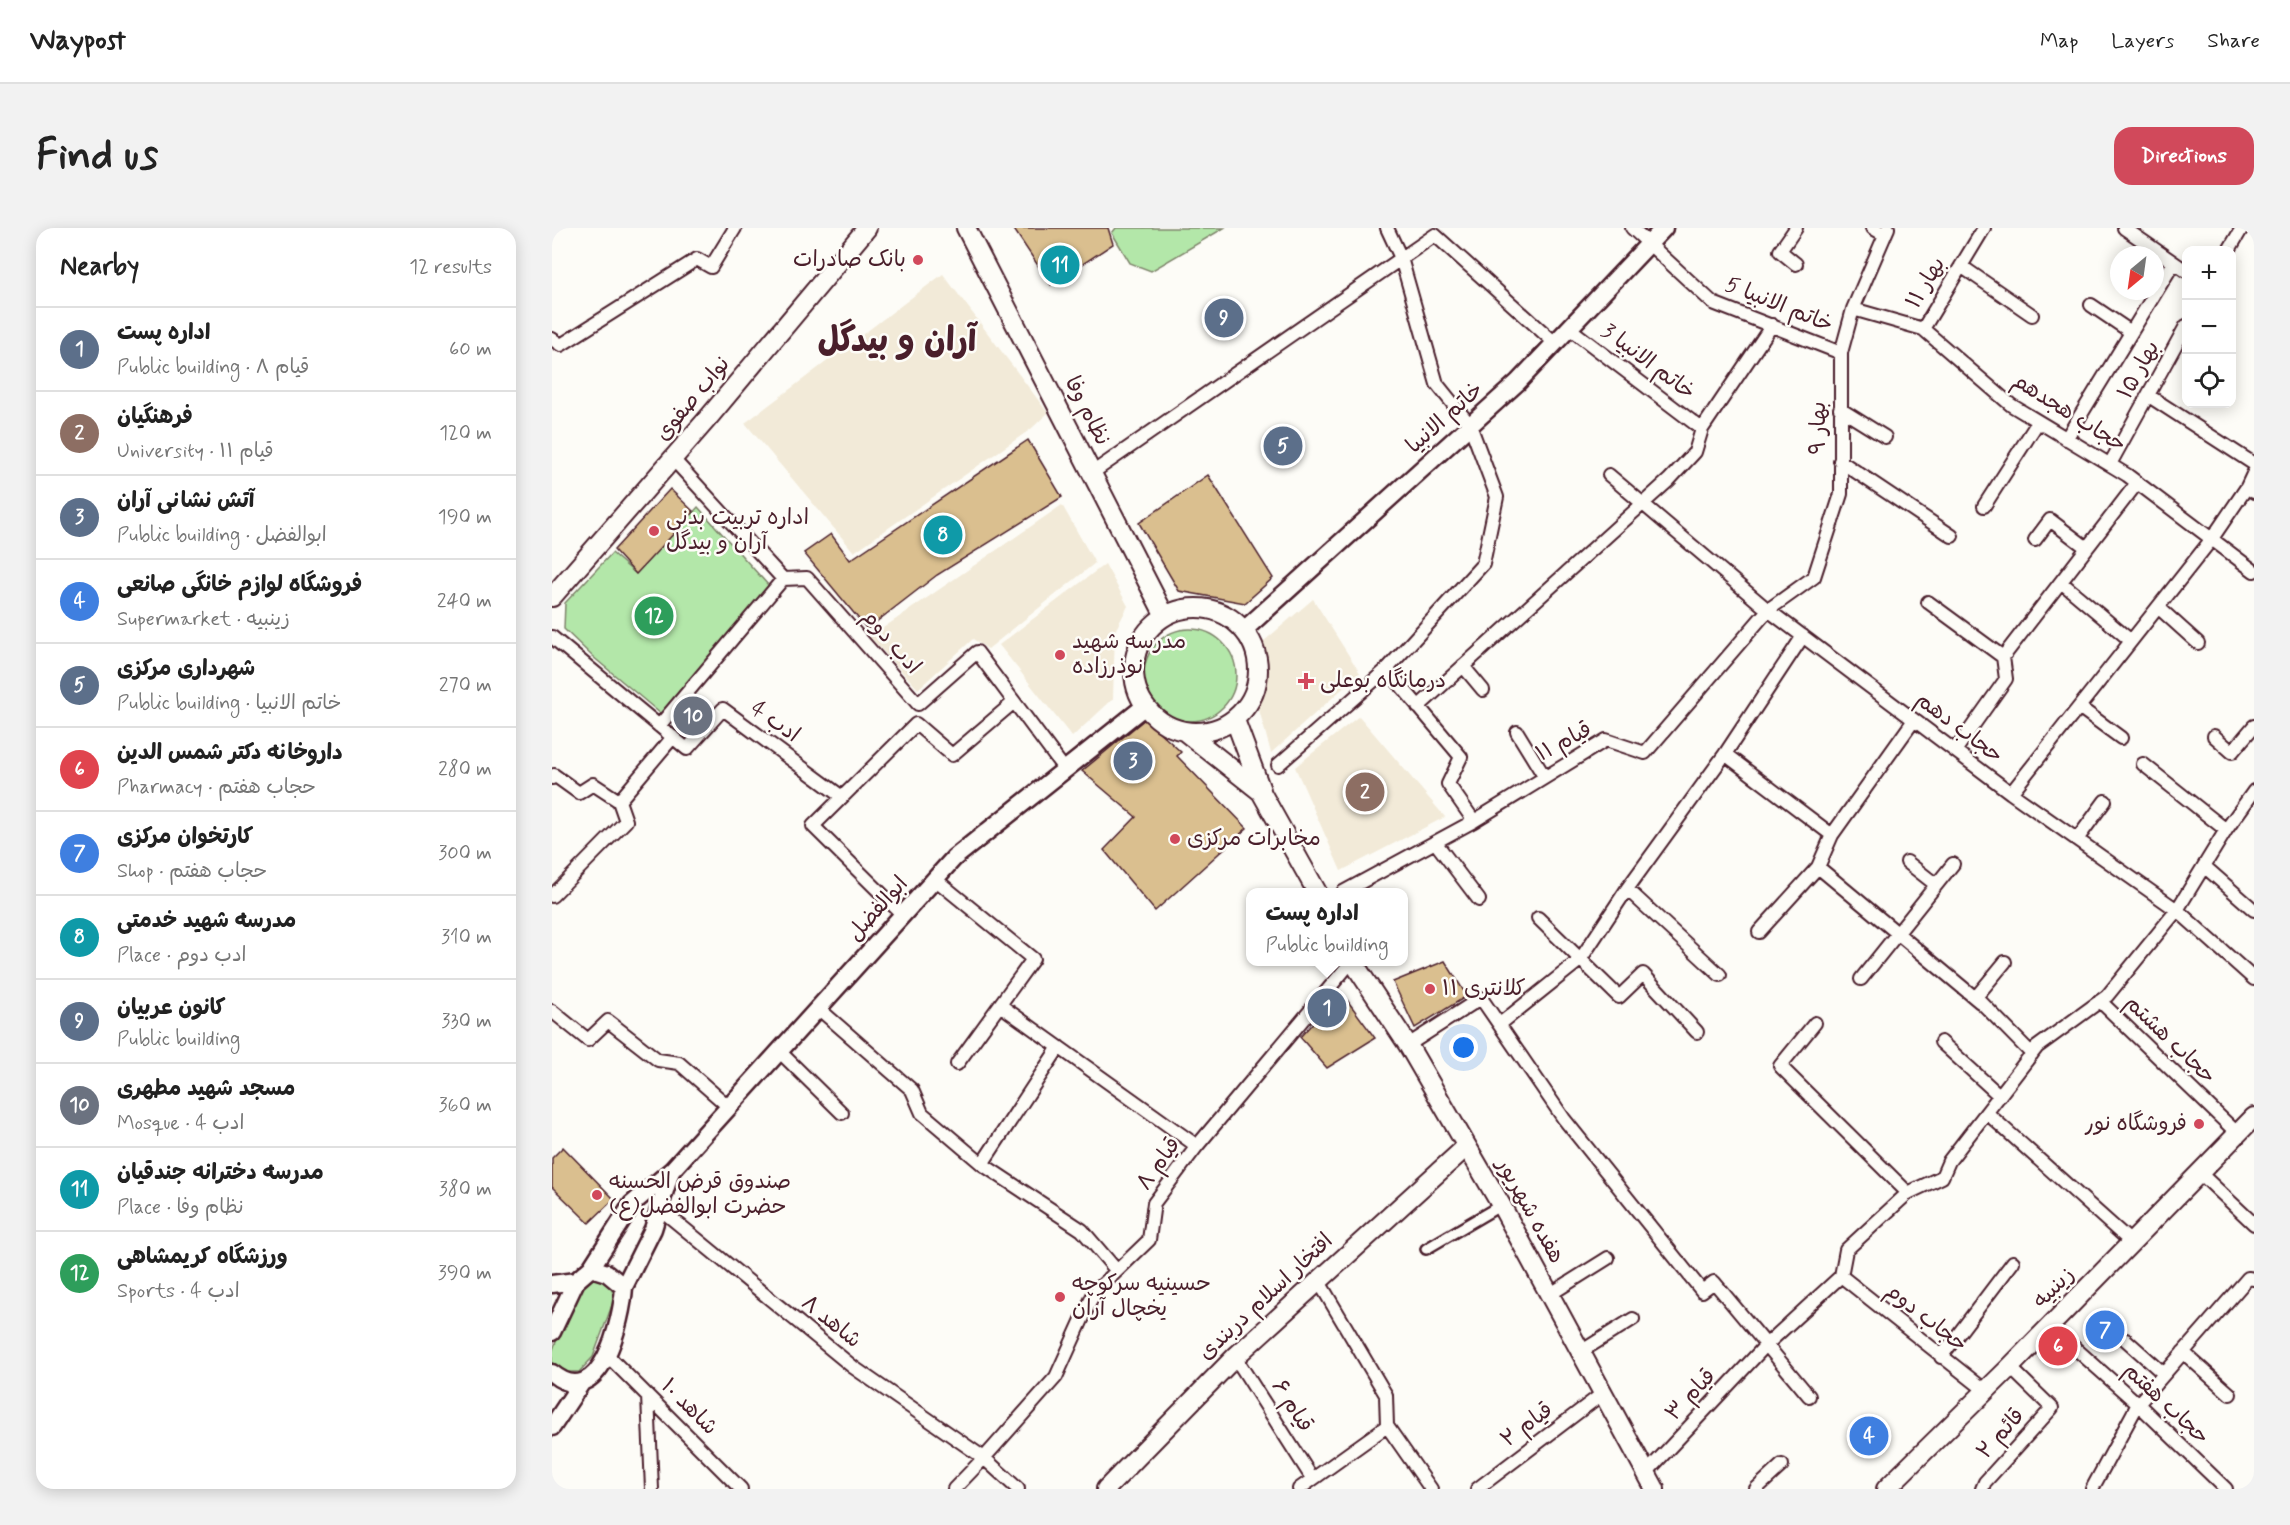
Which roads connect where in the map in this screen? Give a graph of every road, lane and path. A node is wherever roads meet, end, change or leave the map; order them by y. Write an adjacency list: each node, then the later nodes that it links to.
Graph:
1 (735, 228): 28 (street)
2 (966, 228): 43 (main road, نظام وفا)
3 (1387, 228): 15 (street)
4 (1632, 228): 13 (street, خاتم الانبیا 5)
5 (1664, 228): 13 (street, خاتم الانبیا)
6 (1797, 228): 16 (street)
7 (1873, 228): 12 (street)
8 (1984, 228): 18 (street, بهار ۱۱)
9 (2124, 228): 17 (street)
10 (2242, 228): 14 (street)
11 (861, 230): 38 (main road, نواب صفوی)
12 (1887, 232): 21 (street, بهار ۹)
13 (1649, 244): 23 (street, خاتم الانبیا 5); 24 (street, خاتم الانبیا)
14 (2231, 246)
15 (1401, 258): 29 (street); 34 (street); 43 (street)
16 (1796, 264)
17 (2173, 264): 19 (street); 26 (street)
18 (1961, 266): 22 (street); 25 (street, بهار ۱۱)
19 (2182, 268)
20 (2091, 305): 26 (street)
21 (1853, 309): 25 (street, حجاب هجدهم); 30 (street, بهار ۹)
22 (2032, 315)
23 (1772, 325): 30 (street, خاتم الانبیا 5); 35 (street)
24 (1569, 328): 29 (street, خاتم الانبیا); 35 (street, خاتم الانبیا 3)
25 (1923, 329): 33 (street, حجاب هجدهم)
26 (2132, 332): 37 (street)
27 (2182, 335): 31 (street, بهار ۱۵)
28 (552, 339)
29 (1555, 343): 34 (street, خاتم الانبیا)
30 (1841, 353): 32 (street, بهار ۹)
31 (2150, 396): 40 (street, بهار ۱۵); 41 (street)
32 (1840, 409): 36 (street); 39 (street, بهار ۹)
33 (2038, 422): 37 (street, حجاب هجدهم); 48 (street)
34 (1470, 425): 61 (street, خاتم الانبیا); 68 (street)
35 (1702, 429): 47 (street)
36 (1885, 437)
37 (2066, 439): 40 (street, حجاب هجدهم)
38 (673, 459): 54 (street); 56 (main road, نواب صفوی)
39 (1840, 461): 49 (street); 59 (street, بهار ۹)
40 (2110, 464): 45 (street, حجاب هجدهم)
41 (2254, 464)
42 (2254, 472): 46 (street)
43 (1092, 473): 60 (main road, نظام وفا)
44 (1609, 475): 47 (street, حجاب دهم)
45 (2137, 483): 51 (street, حجاب هجدهم); 52 (street)
46 (2250, 489): 51 (street)
47 (1644, 504): 59 (street, حجاب دهم); 67 (street)
48 (1984, 506)
49 (1952, 536)
50 (2035, 540): 52 (street)
51 (2211, 540): 53 (street, حجاب هجدهم); 58 (street)
52 (2087, 548): 55 (street)
53 (2254, 571)
54 (783, 579): 71 (street, ادب دوم); 78 (street)
55 (2061, 582): 64 (street); 66 (street)
56 (552, 597)
57 (1928, 602): 66 (street)
58 (2158, 607): 64 (street); 65 (street)
59 (1768, 610): 62 (street, حجاب دهم); 90 (street, قیام ۱۱)
60 (1166, 616): 61 (main road); 72 (main road)
61 (1244, 630): 75 (main road)
62 (1803, 636): 76 (street, حجاب دهم); 86 (street)
63 (552, 637): 78 (street, ادب 4)
64 (2132, 641): 74 (street)
65 (2198, 643)
66 (2003, 657): 85 (street)
67 (1463, 666): 69 (street); 73 (street)
68 (1387, 669): 73 (street); 88 (street)
69 (1483, 690)
70 (1014, 702): 71 (street, ادب دوم); 77 (street); 89 (street, ادب دوم)
71 (918, 704): 77 (street)
72 (1145, 706): 80 (main road); 89 (street, ابوالفضل)
73 (1418, 707): 98 (street)
74 (2079, 707): 84 (street); 94 (street)
75 (1234, 720): 80 (main road); 93 (main road)
76 (1914, 720): 85 (street, حجاب دهم); 100 (street)
77 (916, 724): 95 (street)
78 (659, 726): 83 (street, ادب 4)
79 (2254, 726): 82 (street)
80 (1184, 731): 93 (main road)
81 (1517, 732): 90 (street)
82 (2214, 736)
83 (673, 737): 95 (street, ادب 4); 96 (street)
84 (2121, 738)
85 (1955, 751): 94 (street, حجاب دهم)
86 (1725, 754): 100 (street); 111 (street)
87 (2143, 764): 99 (street)
88 (1278, 765)
89 (1065, 770): 107 (street, ابوالفضل)
90 (1544, 776): 98 (street, قیام ۱۱)
91 (552, 778): 96 (street)
92 (2254, 791): 99 (street)
93 (1261, 792): 109 (main road)
94 (2011, 793): 101 (street, حجاب دهم)
95 (842, 797): 116 (street)
96 (619, 801): 112 (street)
97 (2105, 801): 101 (street)
98 (1474, 821): 102 (street, قیام ۱۱)
99 (2226, 830): 105 (street)
100 (1832, 835): 106 (street)
101 (2078, 838): 114 (street, حجاب دهم)
102 (1435, 842): 110 (street, قیام ۱۱); 113 (street)
103 (1907, 861): 108 (street)
104 (1953, 864): 108 (street)
105 (2204, 866): 114 (street); 115 (street)
106 (1818, 867): 118 (street); 119 (street)
107 (935, 879): 116 (street, ابوالفضل); 129 (street)
108 (1935, 884): 119 (street)
109 (1315, 888)
110 (1350, 888)
111 (1627, 889): 120 (street); 124 (street)
112 (552, 896)
113 (1479, 900)
114 (2177, 910): 126 (street, حجاب دهم); 127 (street)
115 (2254, 910)
116 (903, 915): 130 (street, ابوالفضل)
117 (1538, 918): 120 (street)
118 (1759, 932)
119 (1898, 934): 125 (street); 128 (street)
120 (1580, 960): 133 (street); 134 (street)
121 (2005, 962): 128 (street)
122 (1349, 966): 147 (street, قیام ۸)
123 (1355, 966): 136 (main road, هفده شهریور)
124 (1720, 975)
125 (1862, 979)
126 (2254, 979)
127 (2100, 1001): 139 (street); 146 (street, حجاب هشتم)
128 (1980, 1002): 139 (street)
129 (1000, 1005): 137 (street); 140 (street)
130 (818, 1008): 138 (street, ابوالفضل); 149 (street)
131 (552, 1011): 142 (street)
132 (1815, 1023): 152 (street)
133 (1500, 1024): 136 (street); 173 (street)
134 (1697, 1032)
135 (1941, 1042): 141 (street)
136 (1408, 1045): 148 (main road, هفده شهریور)
137 (1059, 1047): 147 (street); 149 (street)
138 (779, 1051): 142 (street, ابوالفضل); 143 (street)
139 (2032, 1054): 141 (street)
140 (957, 1064)
141 (2000, 1096): 144 (street)
142 (729, 1107): 150 (street, ابوالفضل)
143 (842, 1113)
144 (1987, 1113): 152 (street); 156 (street)
145 (2254, 1118): 146 (main road, زینبیه)
146 (2238, 1134): 151 (main road, زینبیه)
147 (1197, 1146): 161 (street, قیام ۸)
148 (1466, 1148): 153 (main road, هفده شهریور); 164 (main road, افتخار اسلام دربندی)
149 (982, 1164): 161 (street)
150 (672, 1170): 154 (street); 160 (street, ابوالفضل)
151 (2200, 1173): 155 (street); 156 (main road, زینبیه)
152 (1908, 1193): 162 (street)
153 (1501, 1205): 157 (street); 168 (main road, هفده شهریور)
154 (659, 1208): 167 (street); 191 (street, شاهد ۸)
155 (2254, 1224)
156 (2132, 1243): 170 (main road, زینبیه)
157 (1426, 1249)
158 (1608, 1258): 168 (street)
159 (2013, 1262): 178 (street)
160 (591, 1268): 165 (street, ابوالفضل); 167 (street)
161 (1117, 1271): 191 (street, قیام ۸)
162 (1840, 1276): 173 (street, قیام ۳); 178 (street, حجاب دوم)
163 (2254, 1279): 175 (street)
164 (1318, 1280): 177 (main road, افتخار اسلام دربندی); 190 (street)
165 (576, 1281): 166 (street); 171 (street)
166 (552, 1284)
167 (624, 1287): 176 (street)
168 (1549, 1295): 174 (main road, هفده شهریور)
169 (1633, 1319): 174 (street)
170 (2050, 1326): 179 (main road, زینبیه); 188 (street, حجاب هفتم)
171 (552, 1332)
172 (2126, 1340): 180 (street)
173 (1766, 1345): 187 (street); 194 (street, قیام ۳)
174 (1582, 1351): 184 (main road, هفده شهریور)
175 (2183, 1352): 180 (street); 185 (street)
176 (607, 1355): 182 (street); 186 (street, شاهد ۱۰)
177 (1235, 1357): 193 (street, قیام ۶); 199 (main road, افتخار اسلام دربندی)
178 (1941, 1357): 183 (street, حجاب دوم)
179 (2010, 1367): 183 (main road, زینبیه); 205 (street, قائم ۲)
180 (2164, 1374): 188 (street)
181 (553, 1376): 182 (street)
182 (582, 1382): 189 (street)
183 (1986, 1391): 204 (main road, زینبیه)
184 (1602, 1394): 194 (main road, هفده شهریور); 202 (street, قیام ۲)
185 (2230, 1394)
186 (648, 1396): 195 (street); 196 (street, شاهد ۱۰)
187 (1809, 1396)
188 (2138, 1404): 206 (street); 207 (street, حجاب هفتم)
189 (552, 1426)
190 (1387, 1426): 193 (street); 201 (street)
191 (984, 1458): 197 (street, قیام ۸); 198 (street, شاهد ۸)
192 (1782, 1465): 203 (street)
193 (1312, 1479): 200 (street)
194 (1651, 1481)
195 (652, 1489)
196 (741, 1489)
197 (954, 1489)
198 (1018, 1489)
199 (1106, 1489)
200 (1299, 1489)
201 (1431, 1489)
202 (1477, 1489)
203 (1756, 1489)
204 (1887, 1489)
205 (1982, 1489)
206 (2092, 1489)
207 (2226, 1489)

